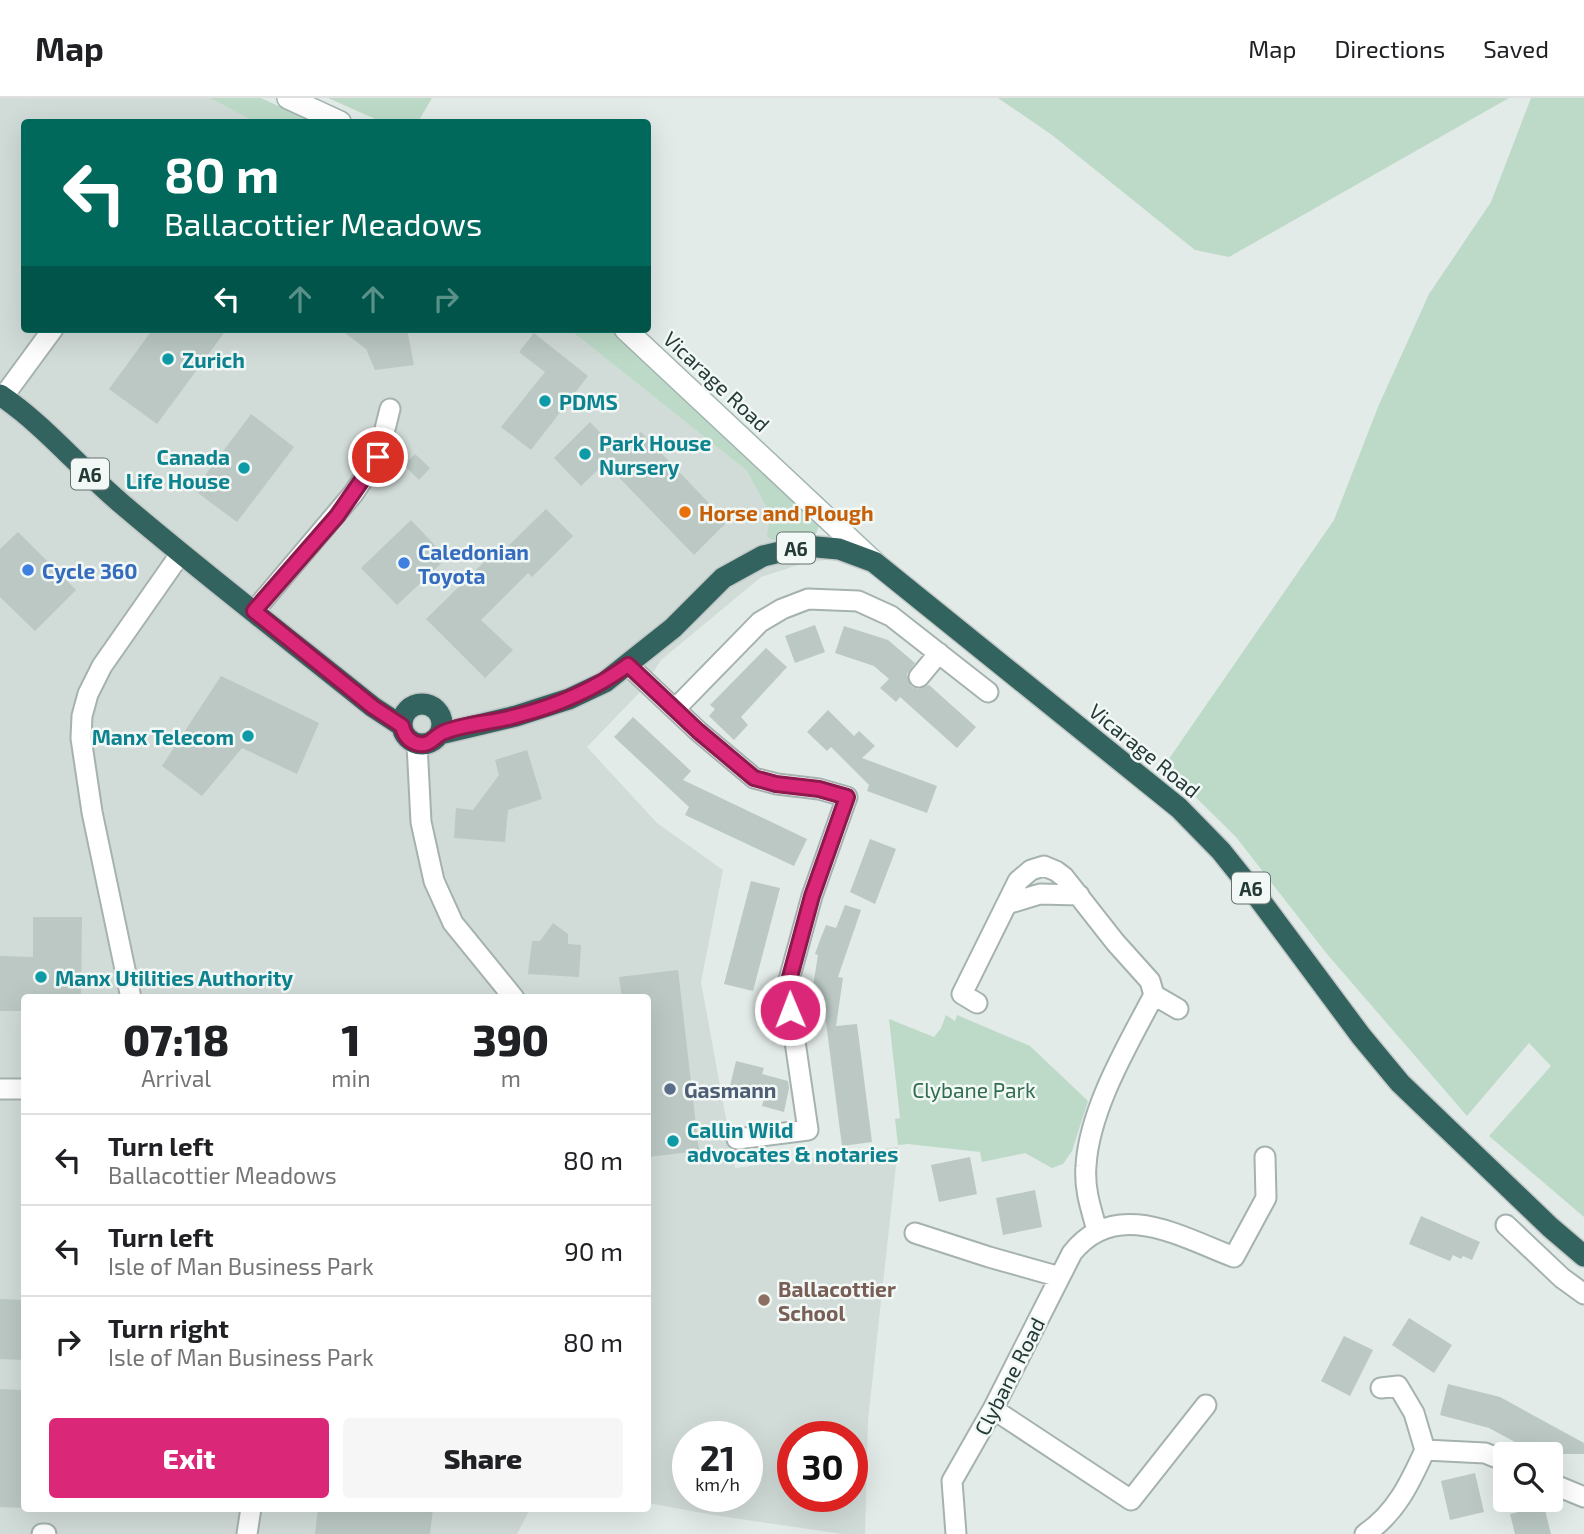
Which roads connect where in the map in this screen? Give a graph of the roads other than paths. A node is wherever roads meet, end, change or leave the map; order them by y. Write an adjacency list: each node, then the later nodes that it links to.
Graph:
1 (288, 98): 2 (street)
2 (334, 119)
3 (50, 333): 5 (street)
4 (629, 333): 8 (street, Vicarage Road)
5 (2, 396): 7 (highway, A6)
6 (390, 409): 9 (street)
7 (181, 553): 9 (highway, A6); 19 (street)
8 (874, 562): 11 (highway, A6); 29 (highway, Vicarage Road / A6)
9 (254, 611): 15 (highway, A6)
10 (939, 653): 12 (street); 13 (street); 14 (street)
11 (628, 665): 14 (street); 16 (highway, A6)
12 (919, 677)
13 (988, 692)
14 (675, 709): 26 (street)
15 (403, 719): 16 (highway); 16 (highway, A6)
16 (432, 736): 20 (street)
17 (1079, 895): 18 (street); 18 (street); 21 (street)
18 (1007, 904): 22 (street)
19 (130, 994)
20 (511, 994)
21 (1154, 995): 23 (street); 30 (street)
22 (977, 1003)
23 (1178, 1009)
24 (21, 1089): 25 (street)
25 (0, 1090)
26 (737, 1139)
27 (1265, 1157): 30 (street)
28 (1506, 1225): 32 (street)
29 (1550, 1227): 32 (street); 33 (highway, Vicarage Road / A6)
30 (1097, 1230): 34 (street, Clybane Road)
31 (915, 1233): 34 (street)
32 (1530, 1248): 35 (street)
33 (1584, 1256)
34 (1060, 1277): 38 (street, Clybane Road)
35 (1584, 1294)
36 (1396, 1384): 39 (street)
37 (1206, 1405): 38 (street)
38 (993, 1409): 45 (street, Clybane Road)
39 (1425, 1450): 40 (street); 46 (street)
40 (1493, 1458)
41 (1563, 1488): 42 (street)
42 (1584, 1497)
43 (250, 1512): 44 (street)
44 (247, 1534)
45 (956, 1534)
46 (1365, 1534)

